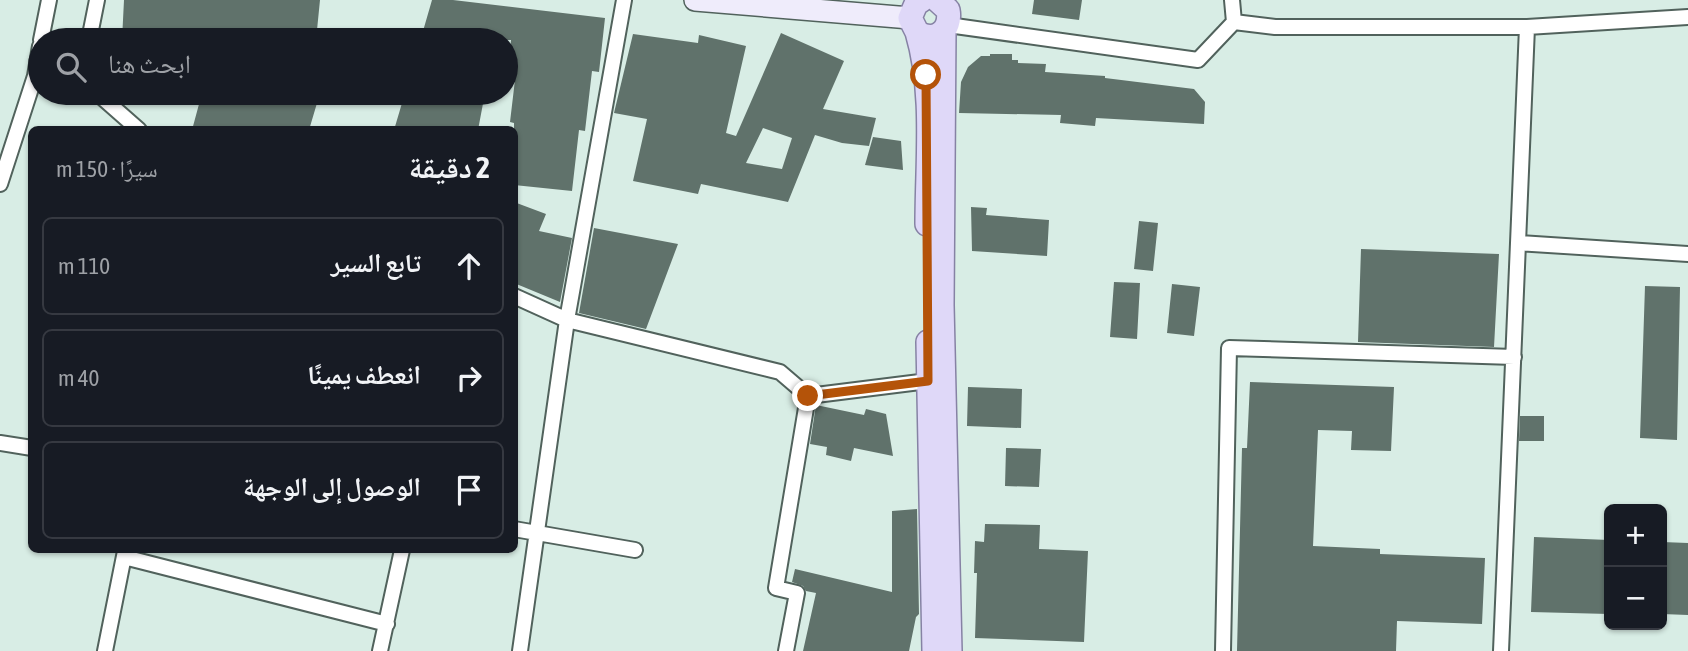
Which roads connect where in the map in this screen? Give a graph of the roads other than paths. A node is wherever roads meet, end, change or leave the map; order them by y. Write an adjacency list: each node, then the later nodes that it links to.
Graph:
1 (49, 0): 11 (street)
2 (97, 0): 12 (street)
3 (624, 0): 20 (street)
4 (695, 0): 6 (street)
5 (1232, 0): 9 (street)
6 (734, 1): 7 (street)
7 (930, 11): 9 (street); 22 (main road); 37 (main road)
8 (1688, 17): 10 (street)
9 (1234, 22): 10 (street)
10 (1527, 27): 17 (street)
11 (43, 28)
12 (91, 28)
13 (28, 104): 16 (street)
14 (111, 105): 15 (street)
15 (134, 126)
16 (0, 184)
17 (1518, 243): 18 (street); 21 (street)
18 (1688, 254)
19 (518, 298): 20 (street)
20 (567, 320): 23 (street); 27 (street)
21 (1514, 357): 38 (street); 39 (street)
22 (928, 381): 23 (street); 36 (main road)
23 (808, 396): 35 (street)
24 (0, 443): 25 (street)
25 (28, 447)
26 (518, 530): 27 (street)
27 (537, 533): 28 (street); 34 (street)
28 (635, 550)
29 (124, 553): 31 (street); 32 (street)
30 (401, 553): 31 (street)
31 (387, 624): 33 (street)
32 (105, 651)
33 (380, 651)
34 (520, 651)
35 (786, 651)
36 (934, 651)
37 (950, 651)
38 (1223, 651)
39 (1501, 651)

